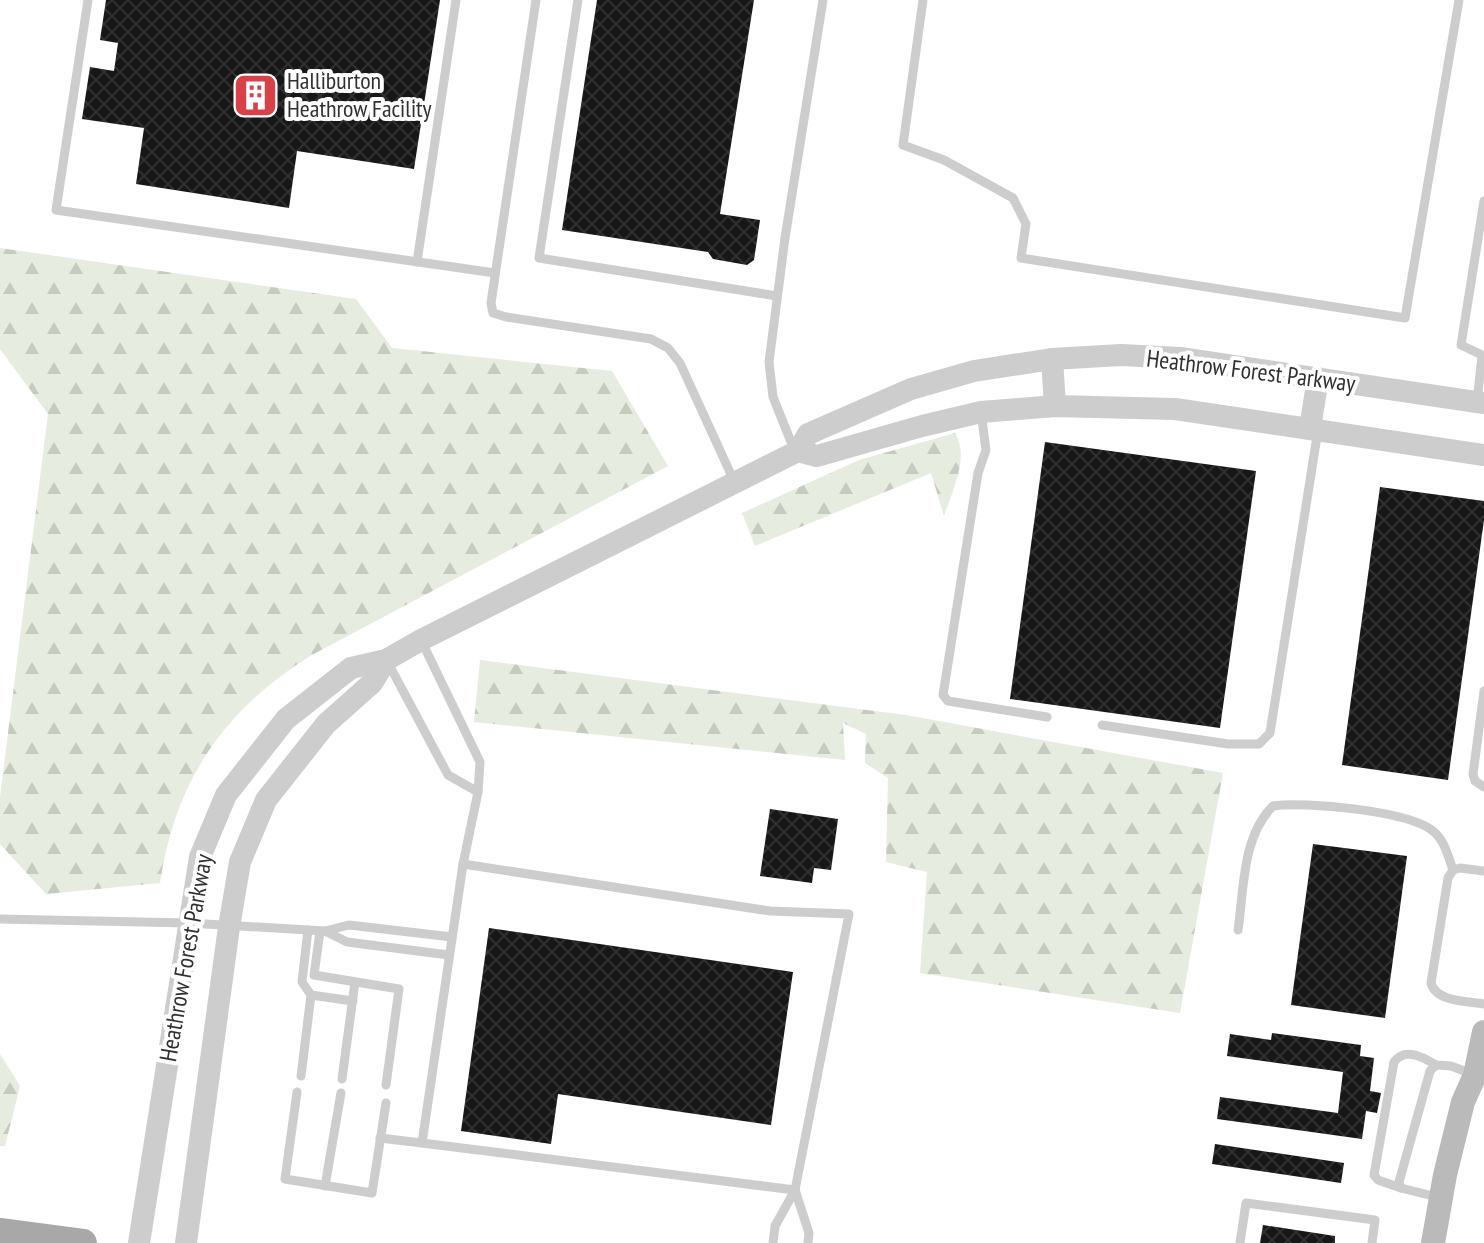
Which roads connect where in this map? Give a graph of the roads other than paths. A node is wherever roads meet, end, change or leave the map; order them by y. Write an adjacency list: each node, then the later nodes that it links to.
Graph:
1 (88, 0): 9 (lane)
2 (456, 0): 9 (lane)
3 (536, 0): 10 (lane)
4 (578, 0): 11 (lane)
5 (823, 0): 11 (lane)
6 (923, 0): 7 (lane)
7 (1459, 0)
8 (1484, 201): 12 (lane)
9 (417, 262): 10 (lane)
10 (495, 273): 21 (lane)
11 (777, 296): 19 (lane)
12 (1483, 356): 15 (lane)
13 (1052, 359): 14 (street, Heathrow Forest Parkway); 16 (street); 19 (street, Heathrow Forest Parkway)
14 (1318, 378): 15 (street, Heathrow Forest Parkway); 18 (street)
15 (1480, 403)
16 (1055, 406): 17 (street, Heathrow Forest Parkway); 18 (street, Heathrow Forest Parkway)
17 (981, 412): 19 (street, Heathrow Forest Parkway); 25 (lane)
18 (1314, 429): 20 (street, Heathrow Forest Parkway); 26 (lane)
19 (796, 452): 21 (street, Heathrow Forest Parkway)
20 (1484, 455)
21 (735, 483): 22 (street, Heathrow Forest Parkway)
22 (421, 640): 23 (street, Heathrow Forest Parkway); 28 (lane)
23 (386, 660): 28 (lane); 33 (street, Heathrow Forest Parkway); 34 (street, Heathrow Forest Parkway)
24 (1484, 691): 27 (lane)
25 (1047, 717)
26 (1102, 725)
27 (1484, 787)
28 (478, 792): 29 (lane)
29 (463, 864): 38 (lane); 57 (lane)
30 (1453, 870): 31 (lane); 36 (lane); 43 (lane)
31 (1484, 871)
32 (0, 919): 33 (lane)
33 (189, 923): 34 (lane); 61 (street, Heathrow Forest Parkway)
34 (229, 927): 35 (lane); 62 (street, Heathrow Forest Parkway)
35 (308, 930): 37 (lane); 41 (lane)
36 (1238, 930)
37 (323, 931): 38 (lane); 39 (lane); 40 (lane)
38 (452, 937): 39 (lane)
39 (449, 955): 54 (lane)
40 (355, 982): 42 (lane); 49 (lane)
41 (311, 995): 42 (lane); 46 (lane)
42 (353, 1001): 48 (lane)
43 (1484, 1004)
44 (1484, 1032): 47 (main road)
45 (1436, 1065): 47 (lane); 56 (lane); 56 (lane)
46 (301, 1076)
47 (1479, 1076): 58 (main road)
48 (342, 1079)
49 (386, 1085)
50 (297, 1092): 55 (lane)
51 (341, 1093): 55 (lane)
52 (386, 1103): 53 (lane)
53 (380, 1138): 54 (lane); 55 (lane)
54 (422, 1143): 57 (lane)
55 (325, 1186)
56 (1401, 1188): 58 (lane)
57 (795, 1190): 63 (lane); 64 (lane)
58 (1441, 1198): 67 (main road)
59 (0, 1232): 60 (main road)
60 (83, 1243)
61 (139, 1243)
62 (186, 1243)
63 (773, 1243)
64 (808, 1243)
65 (1240, 1243): 66 (lane)
66 (1372, 1243)
67 (1433, 1243)

